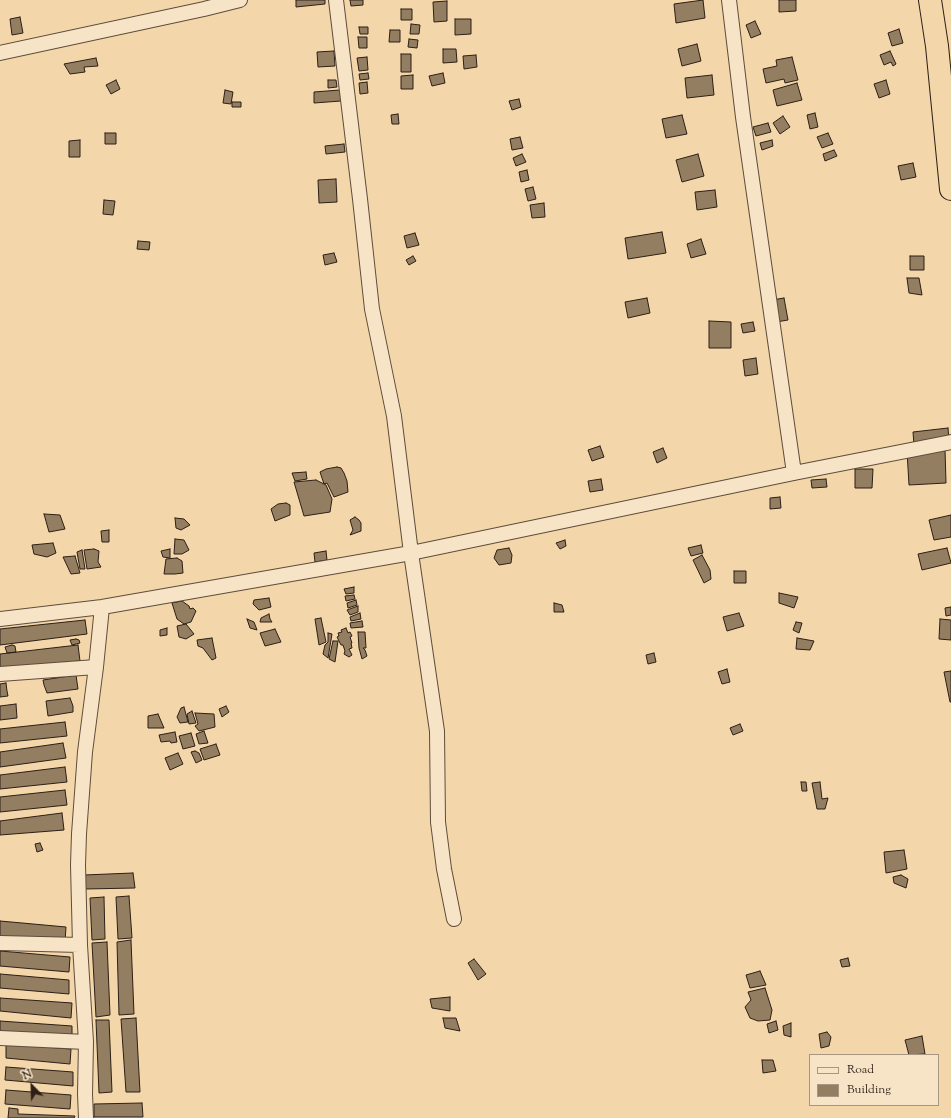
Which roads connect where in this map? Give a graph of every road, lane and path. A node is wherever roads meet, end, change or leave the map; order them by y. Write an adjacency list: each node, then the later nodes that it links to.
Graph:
1 (240, 0): 5 (street)
2 (336, 0): 9 (street)
3 (730, 0): 8 (street)
4 (930, 0): 6 (highway)
5 (0, 53)
6 (951, 189)
7 (951, 442): 8 (street)
8 (794, 473): 9 (street)
9 (411, 553): 10 (street); 14 (street)
10 (102, 607): 11 (street); 12 (street)
11 (0, 619)
12 (96, 667): 13 (street); 16 (street)
13 (0, 674)
14 (454, 919)
15 (0, 943): 16 (street)
16 (80, 945): 18 (street)
17 (0, 1038): 18 (street)
18 (86, 1042): 19 (street)
19 (86, 1118)

